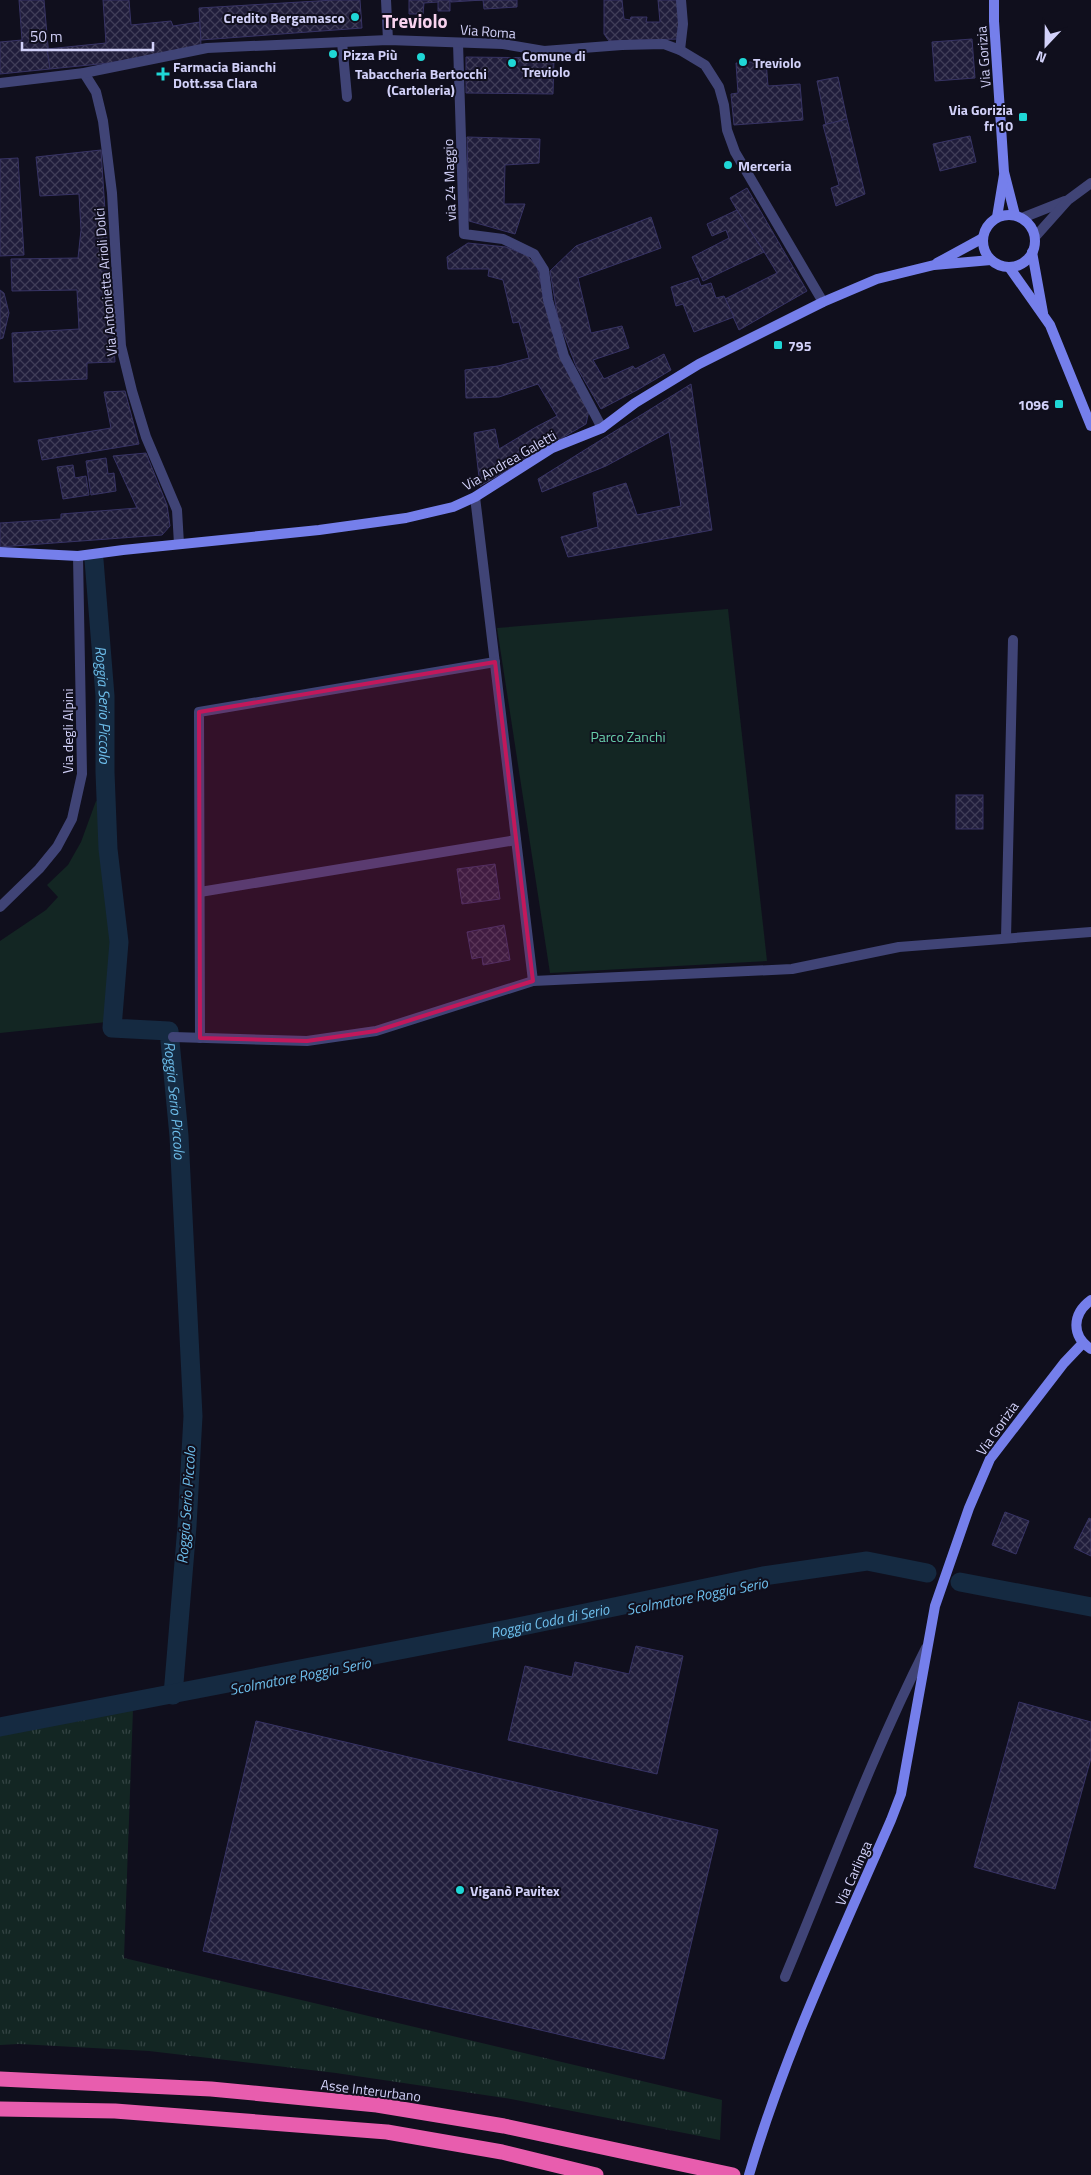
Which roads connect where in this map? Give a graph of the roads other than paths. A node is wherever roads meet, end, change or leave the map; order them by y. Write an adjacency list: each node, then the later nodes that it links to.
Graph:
1 (386, 0): 4 (street)
2 (682, 0): 7 (street)
3 (994, 0): 11 (street, Via Gorizia)
4 (388, 40): 5 (street, Via Roma); 6 (street, Via Roma)
5 (342, 42): 8 (street, Via Roma); 10 (street)
6 (458, 43): 7 (street, Via Roma); 25 (street, via 24 Maggio)
7 (680, 50): 22 (street, Via Roma)
8 (84, 73): 9 (street, Via Roma); 27 (street, Via Antonietta Arioli Dolci)
9 (0, 83)
10 (347, 97)
11 (1004, 172): 14 (street, Via Gorizia); 15 (street, Via Gorizia)
12 (1091, 183): 13 (street)
13 (1068, 200): 14 (street); 16 (street)
14 (1019, 216): 15 (street); 16 (street)
15 (996, 218): 17 (street)
16 (1035, 236): 18 (street)
17 (983, 238): 19 (street); 20 (street, Via Andrea Galetti)
18 (1032, 252): 21 (street); 23 (street)
19 (991, 260): 20 (street, Via Andrea Galetti); 21 (street)
20 (934, 265): 22 (street, Via Andrea Galetti)
21 (1009, 267): 23 (street)
22 (823, 302): 25 (street, Via Andrea Galetti)
23 (1044, 316): 24 (street)
24 (1091, 426)
25 (602, 428): 26 (street, Via Andrea Galetti)
26 (475, 497): 27 (street, Via Andrea Galetti); 31 (street)
27 (179, 544): 29 (street, Via Andrea Galetti)
28 (0, 552): 29 (street, Via Andrea Galetti)
29 (78, 556): 34 (street, Via degli Alpini)
30 (1013, 640): 36 (street)
31 (495, 662): 32 (street); 33 (street)
32 (516, 840): 33 (street); 37 (street)
33 (200, 892): 39 (street)
34 (0, 907)
35 (1091, 932): 36 (street)
36 (1006, 938): 37 (street)
37 (533, 981): 39 (street)
38 (173, 1038): 39 (street)
39 (200, 1038)
40 (1091, 1300): 41 (street, Via Gorizia)
41 (1087, 1346): 42 (street, Via Gorizia)
42 (946, 1572): 43 (street, Via Carlinga)
43 (927, 1645): 44 (street); 49 (street, Via Carlinga)
44 (785, 1976)
45 (0, 2079): 48 (highway, Asse Interurbano)
46 (0, 2109): 47 (highway)
47 (596, 2175)
48 (733, 2175)
49 (749, 2175)

